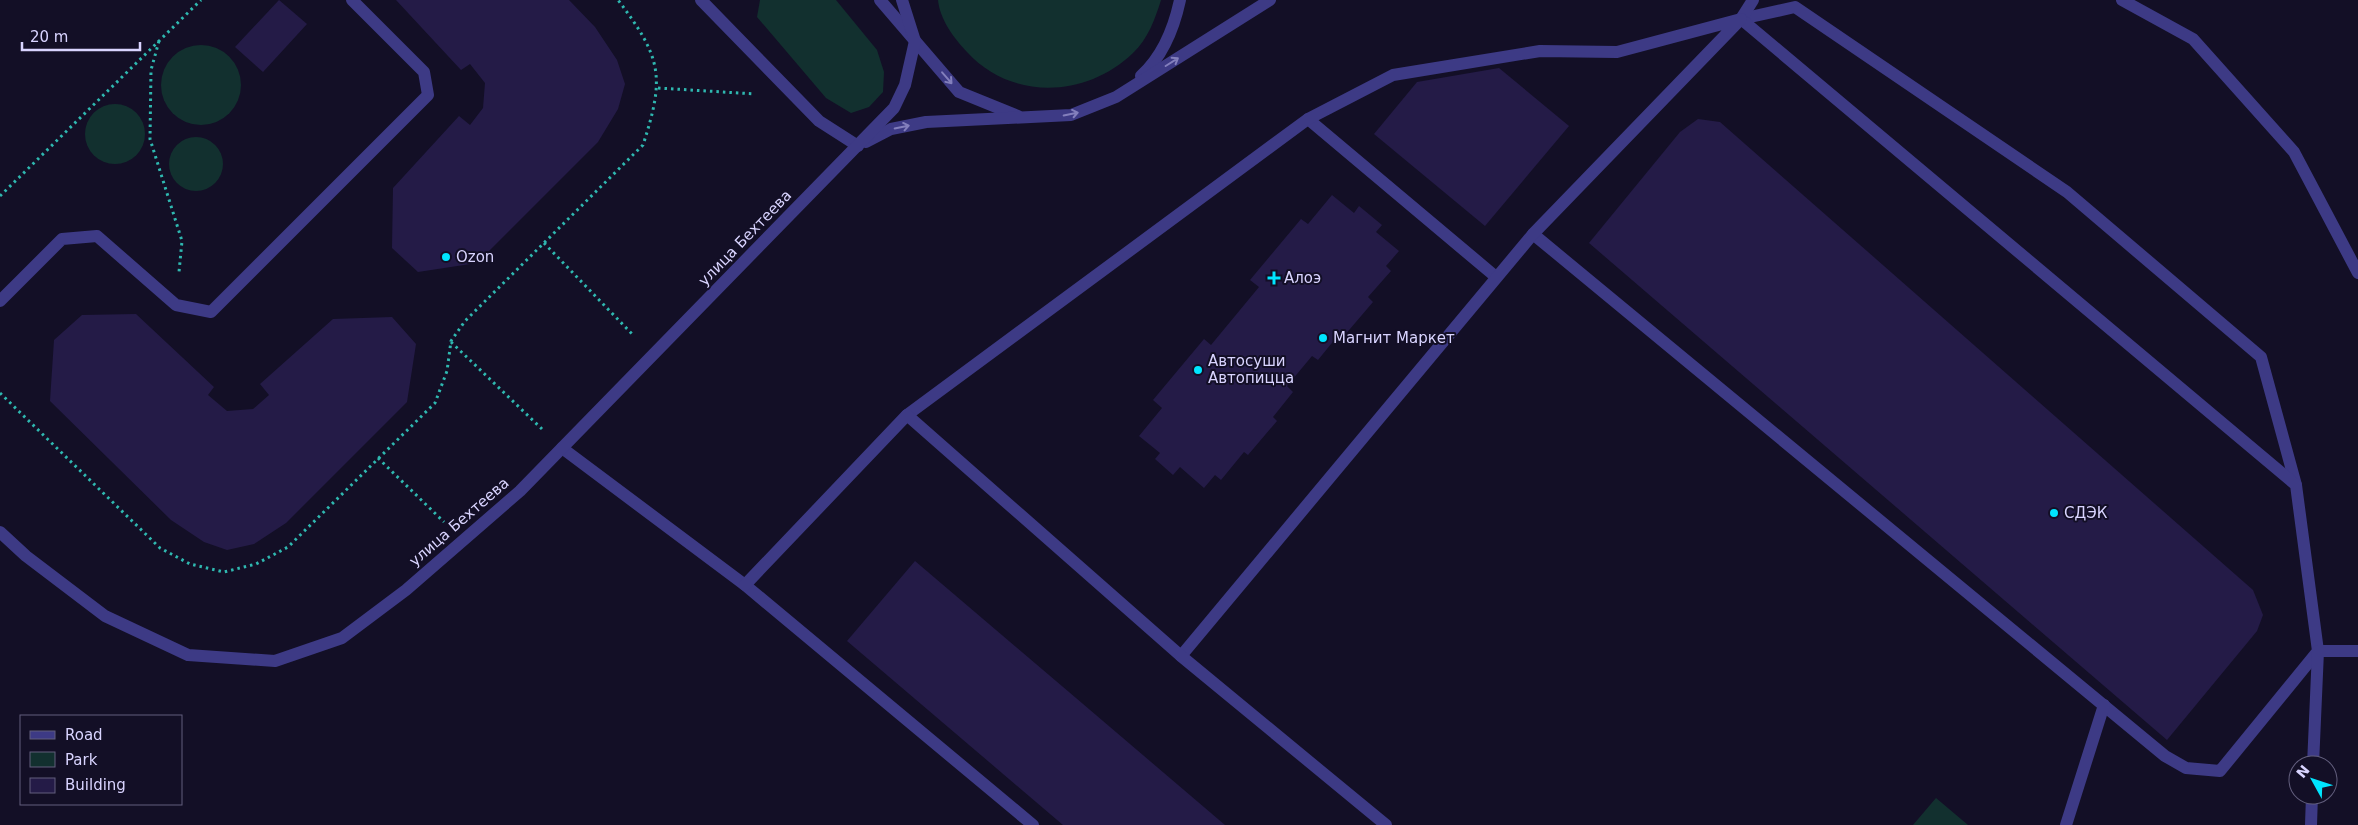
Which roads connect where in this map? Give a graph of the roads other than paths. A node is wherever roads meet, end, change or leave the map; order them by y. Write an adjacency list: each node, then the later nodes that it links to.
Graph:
1 (352, 0): 18 (street)
2 (701, 0): 14 (street)
3 (880, 0): 10 (street)
4 (902, 0): 10 (street)
5 (1180, 0): 11 (street)
6 (1270, 0): 11 (street, one-way to 6)
7 (1753, 0): 9 (street)
8 (2122, 0): 16 (street)
9 (1741, 20): 13 (street); 15 (street); 21 (street); 21 (street)
10 (915, 41): 12 (street, one-way to 12); 14 (street, улица Бехтеева)
11 (1116, 97): 12 (street, one-way to 11)
12 (1022, 117): 14 (street, one-way to 12)
13 (1308, 119): 17 (street); 19 (street)
14 (858, 146): 20 (street, улица Бехтеева)
15 (1532, 234): 17 (street); 27 (street)
16 (2358, 273)
17 (1496, 277): 26 (street)
18 (0, 300)
19 (907, 415): 23 (street); 26 (street)
20 (562, 448): 22 (street, улица Бехтеева); 23 (street)
21 (2296, 485): 24 (street)
22 (0, 532)
23 (745, 585): 30 (street)
24 (2318, 651): 25 (street); 27 (street); 28 (street)
25 (2358, 652)
26 (1181, 656): 31 (street)
27 (2104, 705): 32 (street)
28 (2313, 755)
29 (2312, 805): 33 (street)
30 (1033, 825)
31 (1386, 825)
32 (2066, 825)
33 (2311, 825)

